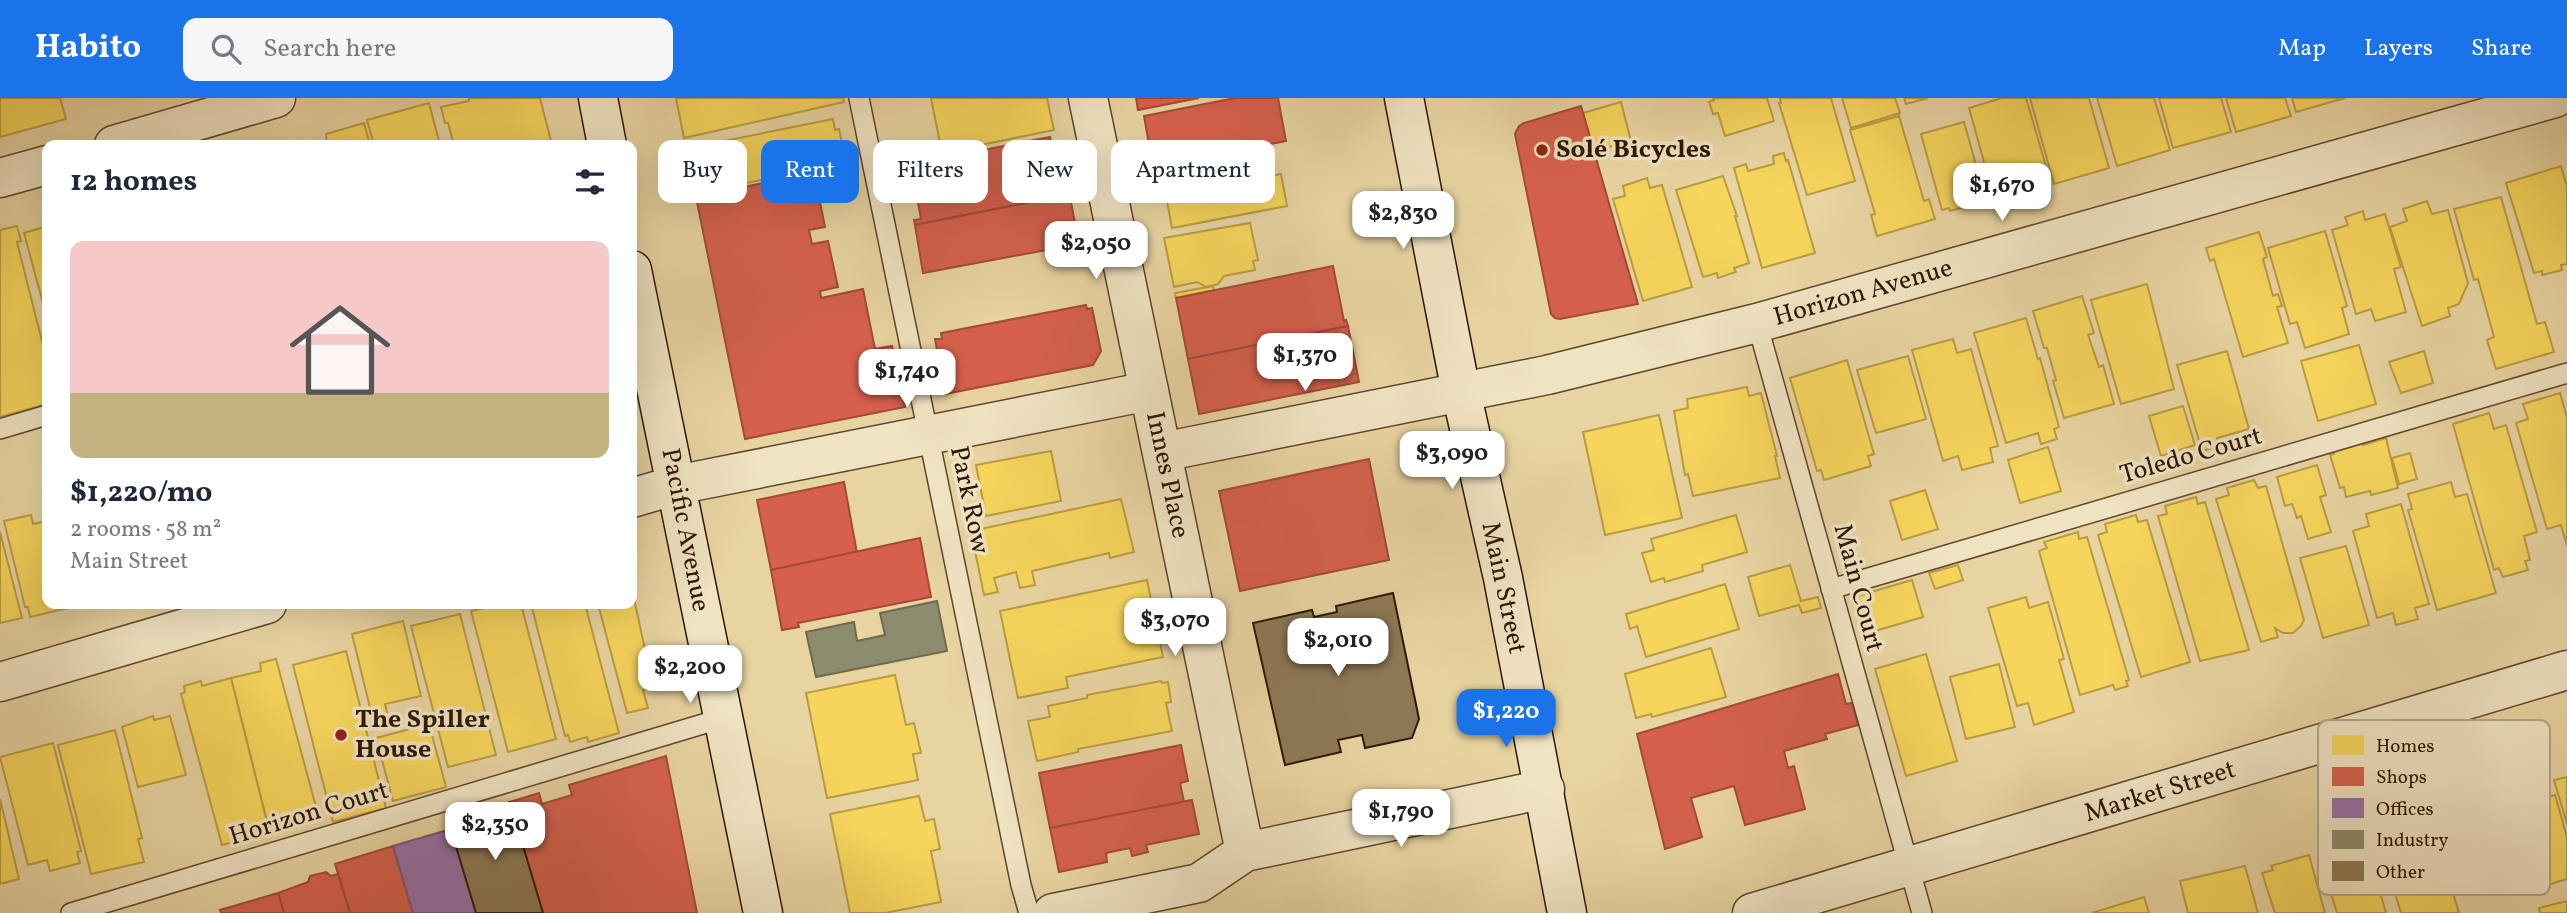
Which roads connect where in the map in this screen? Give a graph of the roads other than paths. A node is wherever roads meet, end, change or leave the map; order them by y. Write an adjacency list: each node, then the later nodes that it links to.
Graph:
1 (276, 98): 7 (street)
2 (598, 98): 8 (street)
3 (859, 98): 18 (lane, Park Row)
4 (1088, 98): 14 (street, Innes Place)
5 (1404, 98): 15 (street, Main Street)
6 (2555, 98): 12 (street, Horizon Avenue)
7 (131, 140)
8 (606, 140)
9 (42, 166): 10 (street)
10 (0, 178)
11 (637, 294): 20 (street, Pacific Avenue)
12 (1757, 323): 15 (street, Horizon Avenue); 22 (lane, Main Court)
13 (2567, 373): 22 (lane, Toledo Court)
14 (1149, 391): 18 (street); 19 (street, Innes Place)
15 (1461, 392): 19 (street, Horizon Avenue); 29 (street, Main Street)
16 (42, 416): 17 (lane)
17 (0, 429)
18 (929, 435): 20 (street); 34 (lane, Park Row)
19 (1162, 452): 30 (street, Innes Place)
20 (676, 485): 21 (street); 26 (street, Pacific Avenue)
21 (637, 497)
22 (1831, 589): 31 (lane, Main Court)
23 (250, 609): 25 (street)
24 (2567, 670): 27 (street, Market Street)
25 (0, 682)
26 (723, 718): 32 (lane, Horizon Court); 33 (street, Pacific Avenue)
27 (2400, 720)
28 (2318, 744): 31 (street, Market Street)
29 (1545, 789): 30 (street); 36 (street, Main Street)
30 (1245, 852): 35 (street)
31 (1908, 867): 37 (street, Market Street); 38 (lane, Main Court)
32 (71, 913)
33 (763, 913)
34 (1029, 913)
35 (1053, 913)
36 (1567, 913)
37 (1752, 913)
38 (1922, 913)

